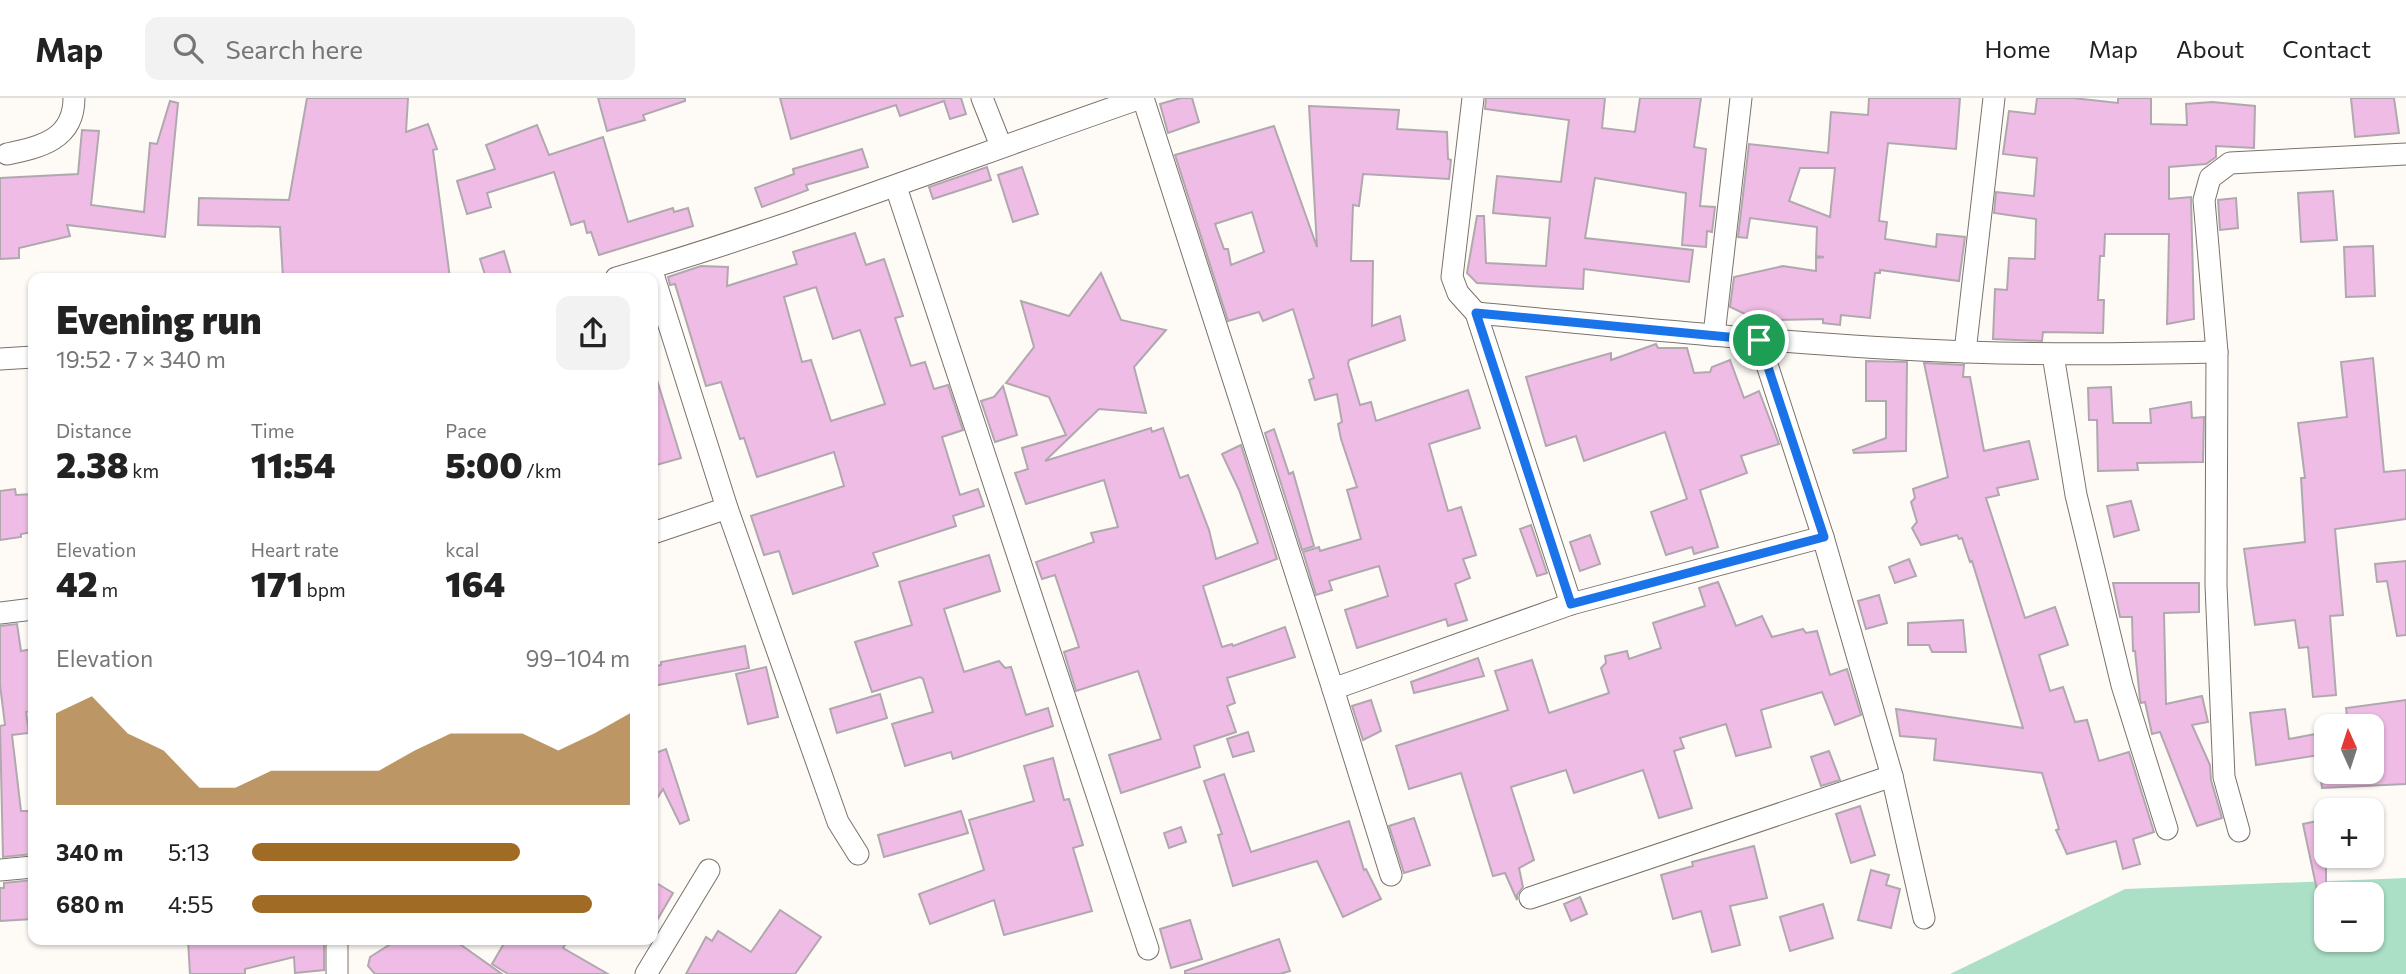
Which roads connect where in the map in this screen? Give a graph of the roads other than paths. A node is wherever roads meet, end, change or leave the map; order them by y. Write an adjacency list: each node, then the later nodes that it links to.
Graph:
1 (74, 98): 8 (street)
2 (982, 98): 7 (street)
3 (1142, 98): 7 (street); 29 (street)
4 (1473, 98): 15 (street)
5 (1741, 98): 16 (street)
6 (1994, 98): 18 (street)
7 (1001, 146): 10 (street)
8 (7, 153)
9 (2406, 154): 19 (street)
10 (896, 187): 11 (street); 41 (street)
11 (651, 268): 12 (street); 13 (street)
12 (634, 273)
13 (653, 273)
14 (658, 290): 23 (street)
15 (1476, 313): 16 (street); 26 (street)
16 (1714, 335): 17 (street)
17 (1759, 340): 18 (street); 25 (street)
18 (1965, 352): 20 (street)
19 (2217, 352): 20 (street); 32 (street)
20 (2053, 355): 31 (street)
21 (28, 357): 22 (street)
22 (0, 359)
23 (727, 509): 24 (street); 33 (street)
24 (658, 531)
25 (1824, 537): 26 (street); 30 (street)
26 (1571, 604): 29 (street)
27 (28, 610): 28 (street)
28 (0, 614)
29 (1333, 689): 37 (street)
30 (1892, 776): 38 (street); 39 (street)
31 (2168, 830)
32 (2239, 831)
33 (858, 854)
34 (28, 867): 35 (street)
35 (0, 870)
36 (709, 870): 43 (street)
37 (1391, 875)
38 (1530, 898)
39 (1924, 918)
40 (337, 945): 42 (street)
41 (1148, 949)
42 (337, 974)
43 (646, 974)

